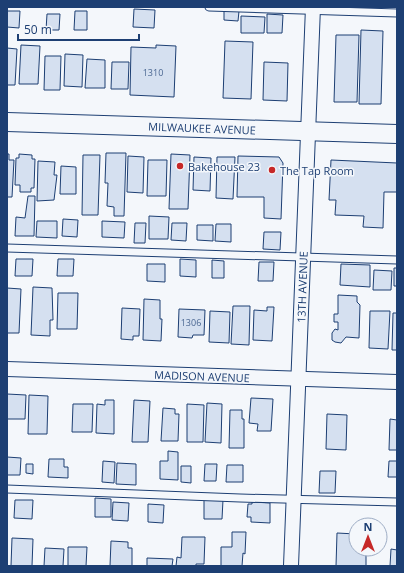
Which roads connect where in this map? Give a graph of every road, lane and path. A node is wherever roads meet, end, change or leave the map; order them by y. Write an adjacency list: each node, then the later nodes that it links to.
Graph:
1 (209, 7): 2 (lane)
2 (313, 9): 3 (lane); 5 (street, 13TH AVENUE)
3 (397, 13)
4 (7, 122): 5 (street, MILWAUKEE AVENUE)
5 (309, 131): 6 (street, MILWAUKEE AVENUE); 8 (street, 13TH AVENUE)
6 (397, 134)
7 (7, 248): 8 (lane)
8 (304, 258): 9 (lane); 11 (street, 13TH AVENUE)
9 (397, 260)
10 (7, 368): 11 (street, MADISON AVENUE)
11 (299, 378): 12 (street, MADISON AVENUE); 14 (street, 13TH AVENUE)
12 (397, 382)
13 (7, 489): 14 (lane)
14 (294, 500): 15 (lane); 16 (street, 13TH AVENUE)
15 (397, 502)
16 (291, 566)

